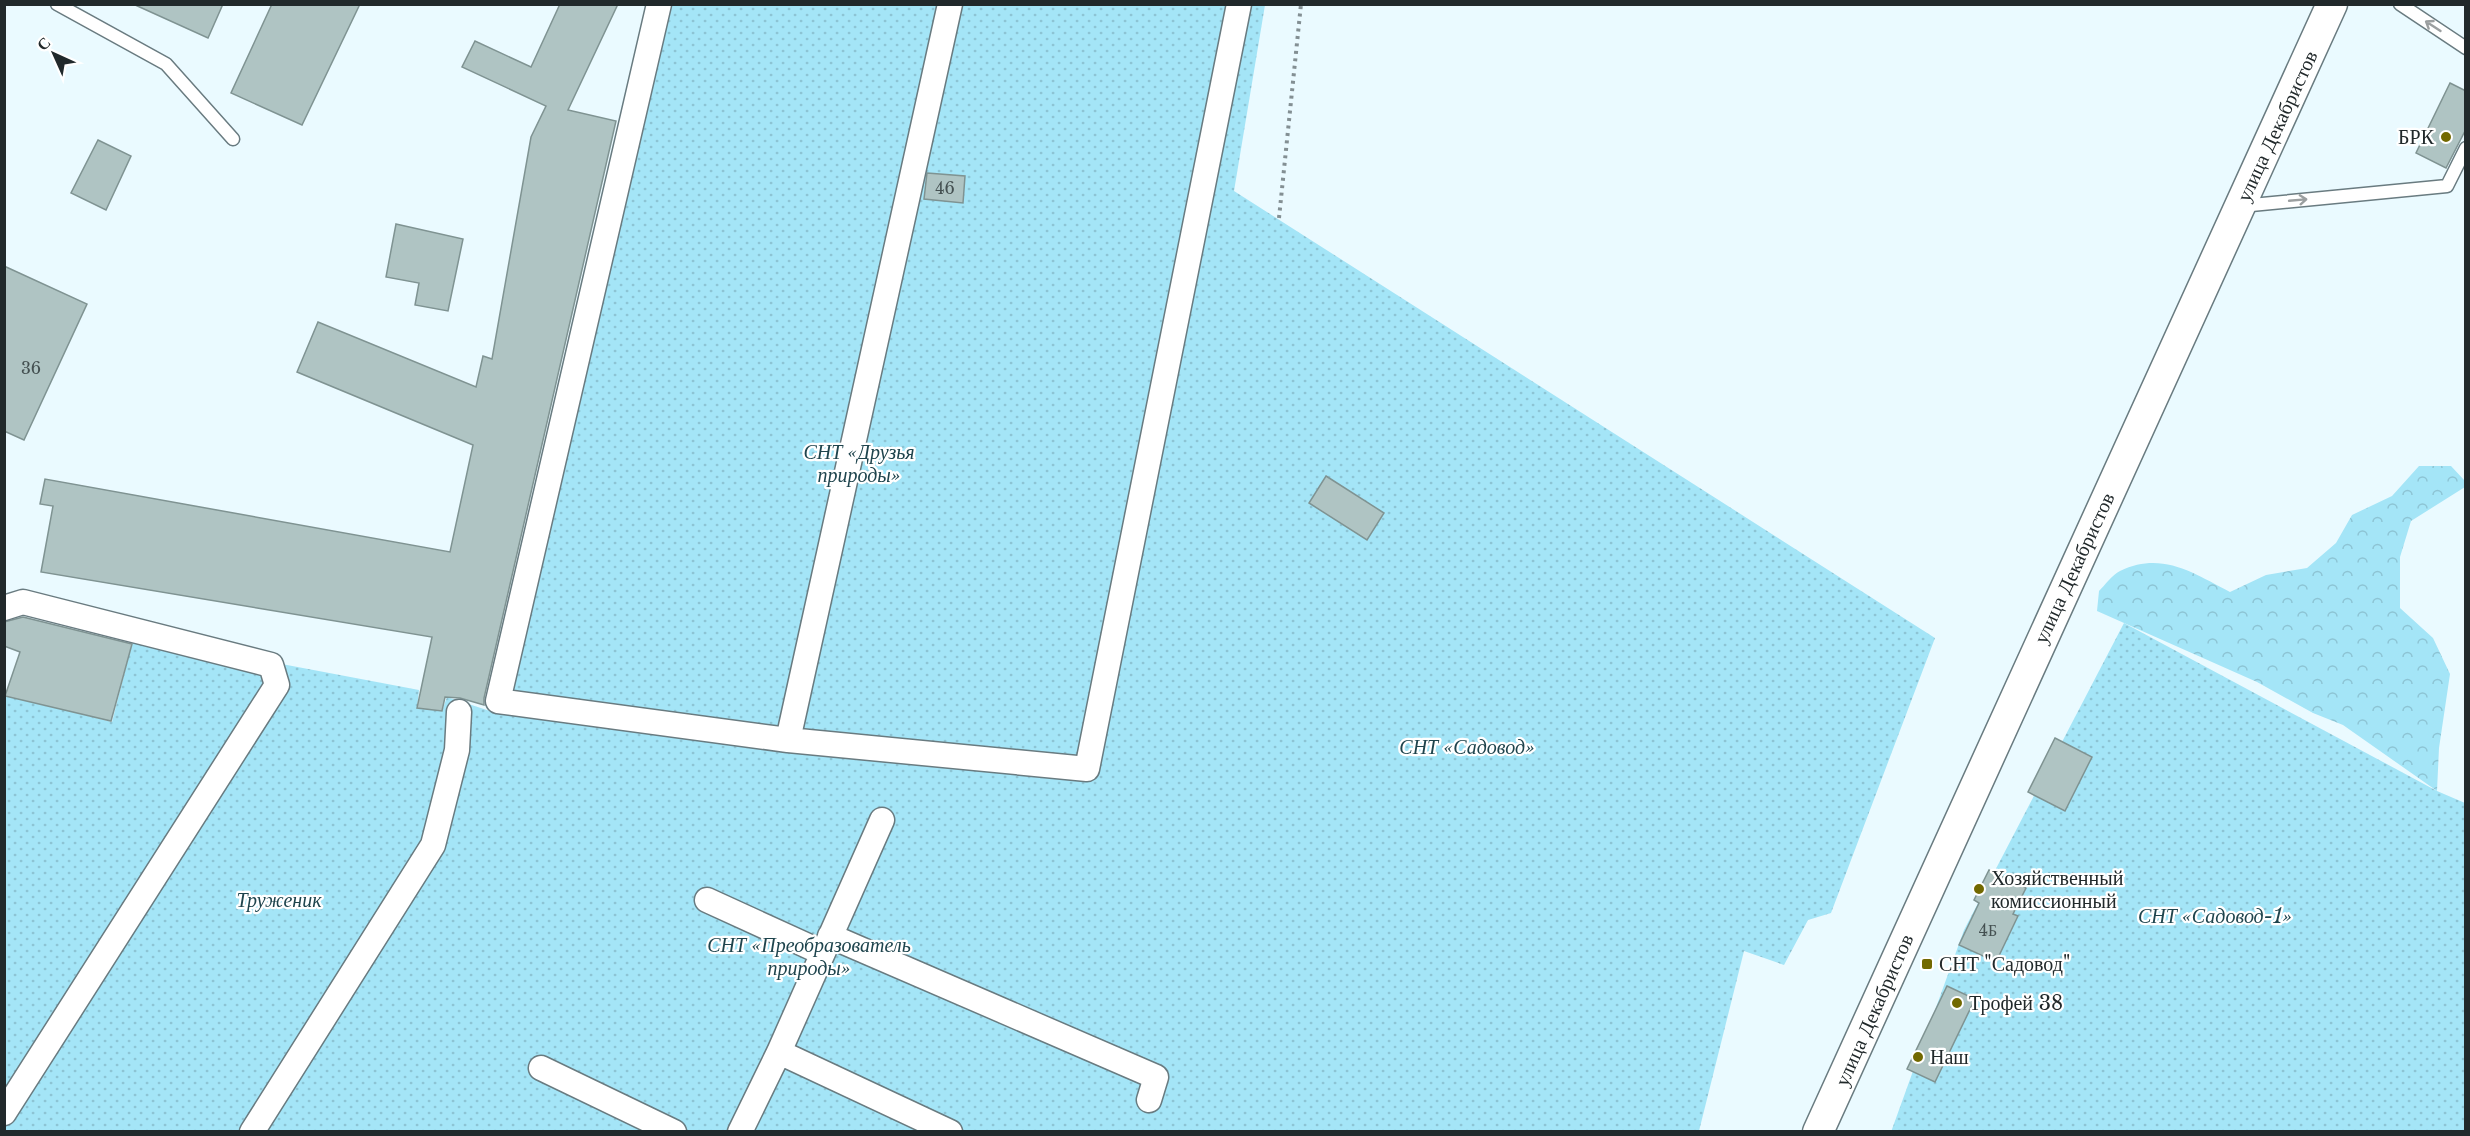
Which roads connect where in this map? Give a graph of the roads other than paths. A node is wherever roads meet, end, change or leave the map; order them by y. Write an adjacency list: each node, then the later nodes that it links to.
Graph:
1 (57, 4): 8 (lane)
2 (659, 4): 13 (street)
3 (950, 4): 13 (street)
4 (1239, 4): 13 (street)
5 (2332, 4): 10 (street, улица Декабристов)
6 (2400, 4): 7 (lane, one-way to 6)
7 (2466, 48)
8 (232, 139)
9 (2466, 148): 10 (lane, one-way to 9)
10 (2240, 206): 25 (street, улица Декабристов)
11 (4, 608): 20 (street)
12 (459, 712): 21 (street)
13 (788, 740)
14 (882, 820): 16 (street)
15 (707, 900): 16 (street)
16 (827, 945): 17 (street); 19 (street)
17 (778, 1052): 23 (street); 24 (street)
18 (541, 1068): 22 (street)
19 (1149, 1100)
20 (4, 1113)
21 (252, 1131)
22 (675, 1131)
23 (740, 1131)
24 (950, 1131)
25 (1818, 1131)

